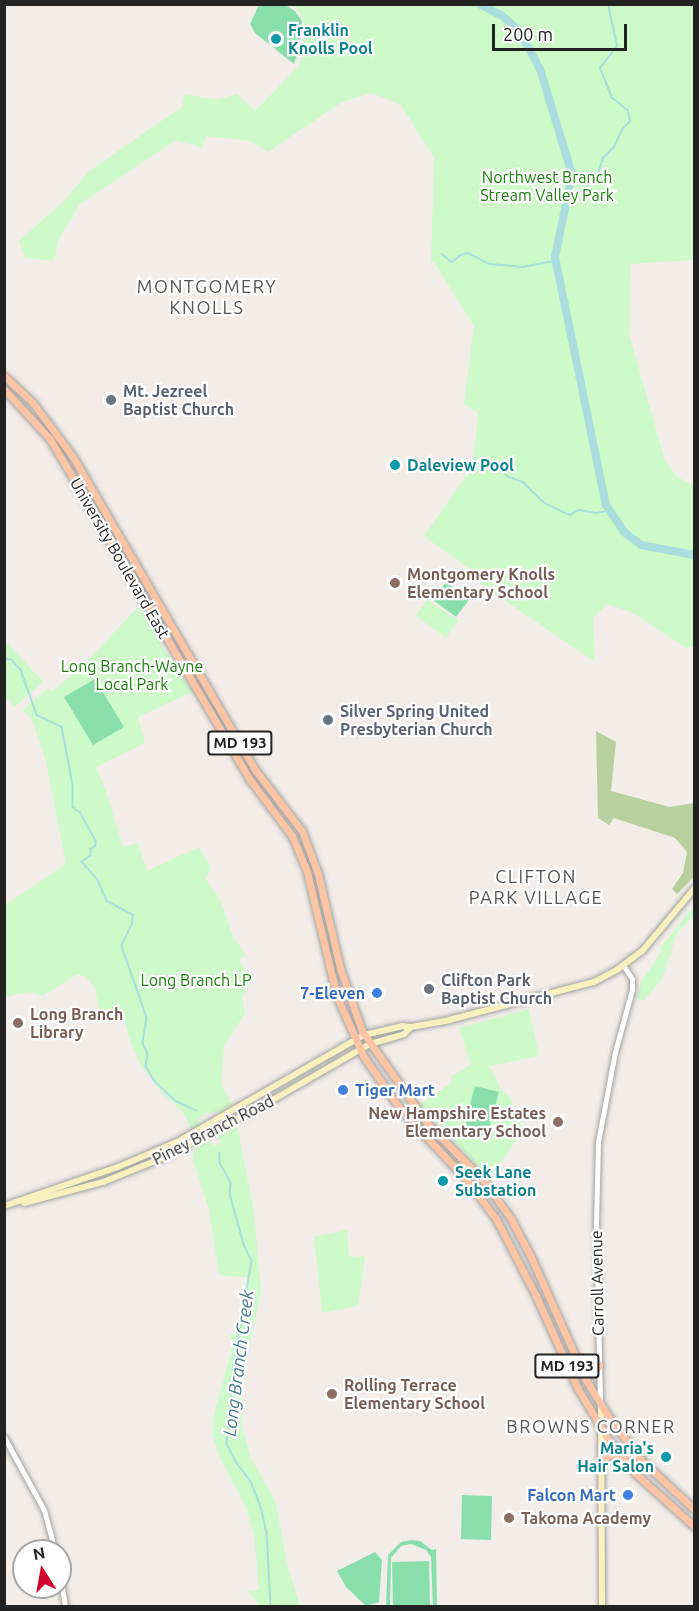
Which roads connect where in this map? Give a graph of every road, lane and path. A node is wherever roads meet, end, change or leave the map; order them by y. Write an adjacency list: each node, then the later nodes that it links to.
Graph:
1 (4, 376): 6 (main road, University Boulevard East / MD 193)
2 (4, 389): 7 (main road, University Boulevard East / MD 193)
3 (694, 889): 4 (main road, Piney Branch Road)
4 (624, 966): 5 (main road, Piney Branch Road); 13 (street, Carroll Avenue)
5 (411, 1028): 6 (main road, Piney Branch Road); 8 (main road, Piney Branch Road)
6 (364, 1035): 7 (main road, Piney Branch Road); 8 (main road, University Boulevard East / MD 193)
7 (354, 1040): 9 (main road, University Boulevard East / MD 193); 10 (main road, Piney Branch Road)
8 (370, 1044): 9 (main road, Piney Branch Road); 14 (main road, University Boulevard East / MD 193)
9 (359, 1049): 11 (main road, Piney Branch Road); 16 (main road, University Boulevard East / MD 193)
10 (52, 1189): 11 (street); 12 (main road, Piney Branch Road)
11 (55, 1196): 12 (main road, Piney Branch Road)
12 (4, 1207)
13 (599, 1365): 14 (main road); 15 (street, Carroll Avenue)
14 (583, 1372): 15 (main road, University Boulevard East / MD 193)
15 (601, 1406): 16 (main road, Carroll Avenue); 20 (main road, MD 193)
16 (600, 1428): 18 (main road, University Boulevard East / MD 193); 19 (main road, Carroll Avenue)
17 (4, 1437): 22 (street)
18 (620, 1455): 19 (main road); 21 (main road, University Boulevard East / MD 193)
19 (601, 1461): 23 (main road, Carroll Avenue)
20 (694, 1509)
21 (694, 1526)
22 (52, 1539)
23 (602, 1606)

